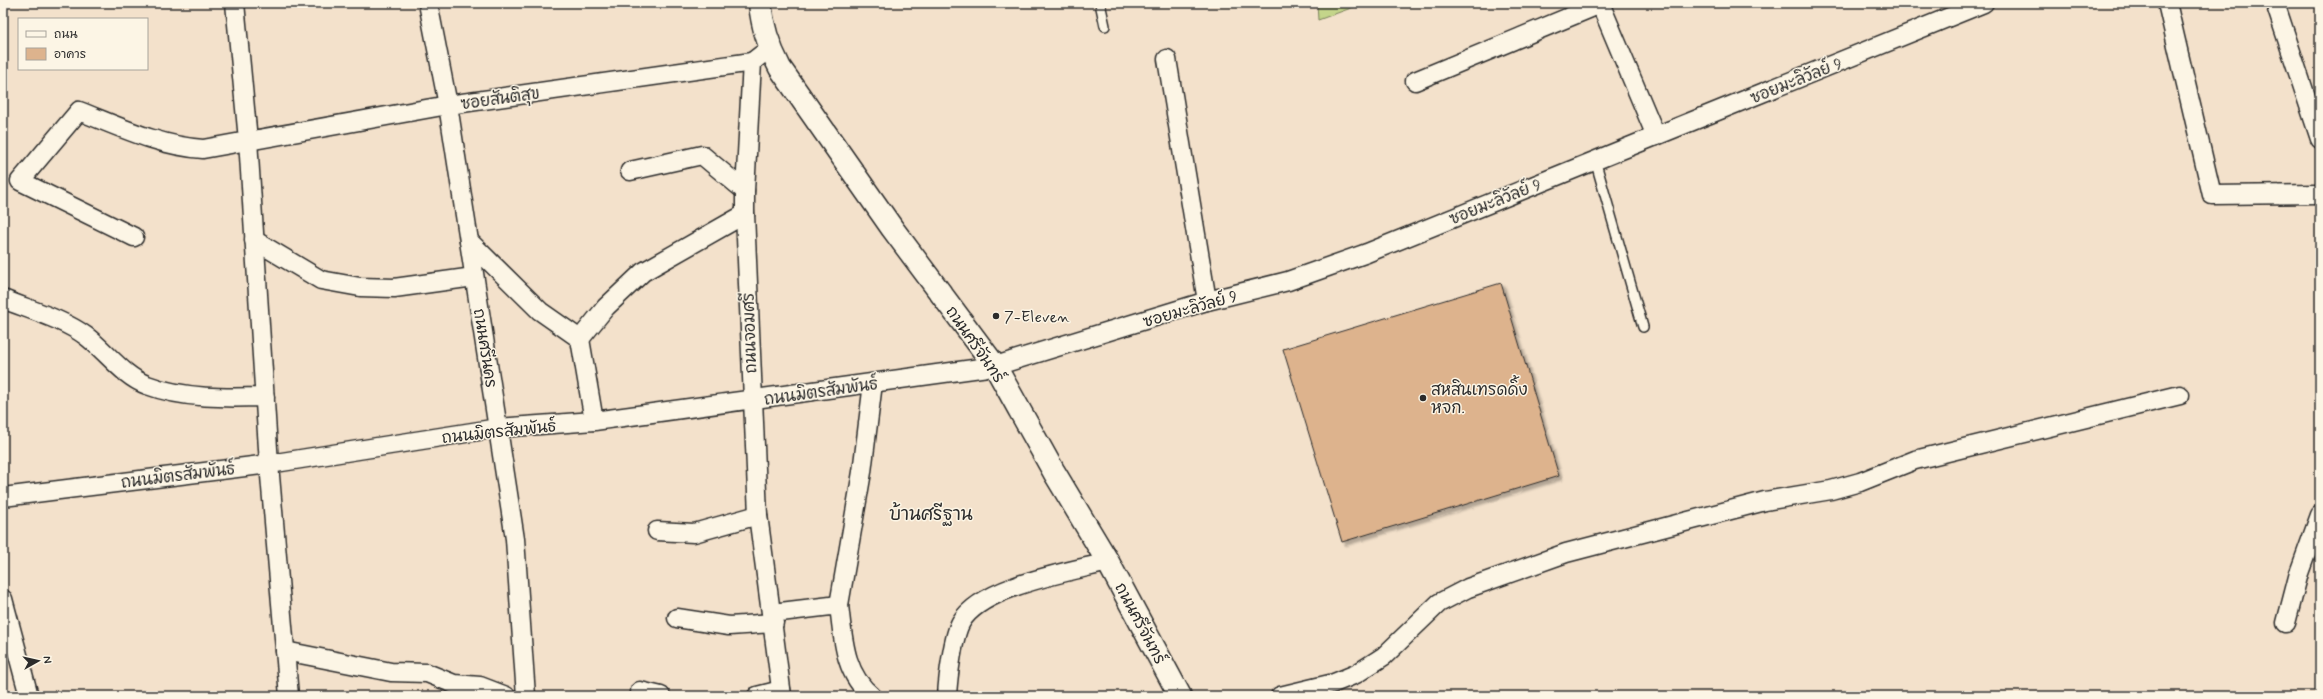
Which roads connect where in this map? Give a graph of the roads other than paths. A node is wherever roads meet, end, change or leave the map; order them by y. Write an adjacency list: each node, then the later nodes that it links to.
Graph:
1 (235, 3): 18 (street)
2 (428, 3): 15 (street, ถนนศรีนคร)
3 (760, 3): 11 (main road, ถนนศรีจันทร์)
4 (1100, 3): 10 (lane)
5 (1601, 3): 14 (street); 16 (street)
6 (1984, 3): 9 (street, ซอยมะลิวัลย์ 9)
7 (2167, 3): 22 (street)
8 (2275, 3): 17 (street)
9 (1964, 7): 16 (street, ซอยมะลิวัลย์ 9)
10 (1105, 26)
11 (769, 48): 13 (street); 32 (main road, ถนนศรีจันทร์)
12 (1167, 59): 29 (street)
13 (752, 62): 15 (street, ซอยสันติสุข); 21 (street, ถนนจอมศรี)
14 (1415, 81)
15 (448, 105): 18 (street, ซอยสันติสุข); 26 (street, ถนนศรีนคร)
16 (1656, 136): 19 (street, ซอยมะลิวัลย์ 9)
17 (2320, 139)
18 (248, 140): 24 (street, ซอยสันติสุข); 25 (street)
19 (1595, 160): 29 (street, ซอยมะลิวัลย์ 9); 30 (lane)
20 (630, 171): 21 (street)
21 (745, 191): 23 (street, ถนนจอมศรี)
22 (2320, 194)
23 (745, 214): 31 (street); 36 (street, ถนนจอมศรี)
24 (134, 237)
25 (254, 240): 27 (street); 35 (street)
26 (469, 241): 27 (street, ถนนศรีนคร); 31 (street)
27 (474, 276): 38 (street, ถนนศรีนคร)
28 (3, 299): 35 (street)
29 (1207, 301): 32 (street, ซอยมะลิวัลย์ 9)
30 (1643, 327)
31 (580, 339): 37 (street)
32 (995, 366): 33 (street, ถนนมิตรสัมพันธ์); 44 (main road, ถนนศรีจันทร์)
33 (873, 383): 36 (street, ถนนมิตรสัมพันธ์); 46 (street)
34 (2180, 395): 62 (street)
35 (264, 397): 39 (street)
36 (752, 401): 37 (street, ถนนมิตรสัมพันธ์); 41 (street, ถนนจอมศรี)
37 (594, 421): 38 (street, ถนนมิตรสัมพันธ์)
38 (498, 428): 39 (street, ถนนมิตรสัมพันธ์); 56 (street, ถนนศรีนคร)
39 (269, 464): 40 (street, ถนนมิตรสัมพันธ์); 50 (street)
40 (3, 497)
41 (758, 515): 43 (street); 48 (street, ถนนจอมศรี)
42 (2320, 515): 49 (street)
43 (657, 530)
44 (1108, 562): 60 (street); 61 (main road, ถนนศรีจันทร์)
45 (3, 599): 53 (street)
46 (839, 605): 48 (street); 59 (street)
47 (677, 618): 48 (street)
48 (773, 618): 52 (street, ถนนจอมศรี)
49 (2286, 623)
50 (285, 651): 54 (street); 55 (street)
51 (640, 691): 57 (street)
52 (781, 693): 58 (street)
53 (29, 696)
54 (289, 696)
55 (506, 696)
56 (526, 696)
57 (661, 696)
58 (757, 696)
59 (872, 696)
60 (947, 696)
61 (1180, 696)
62 (1280, 696)

